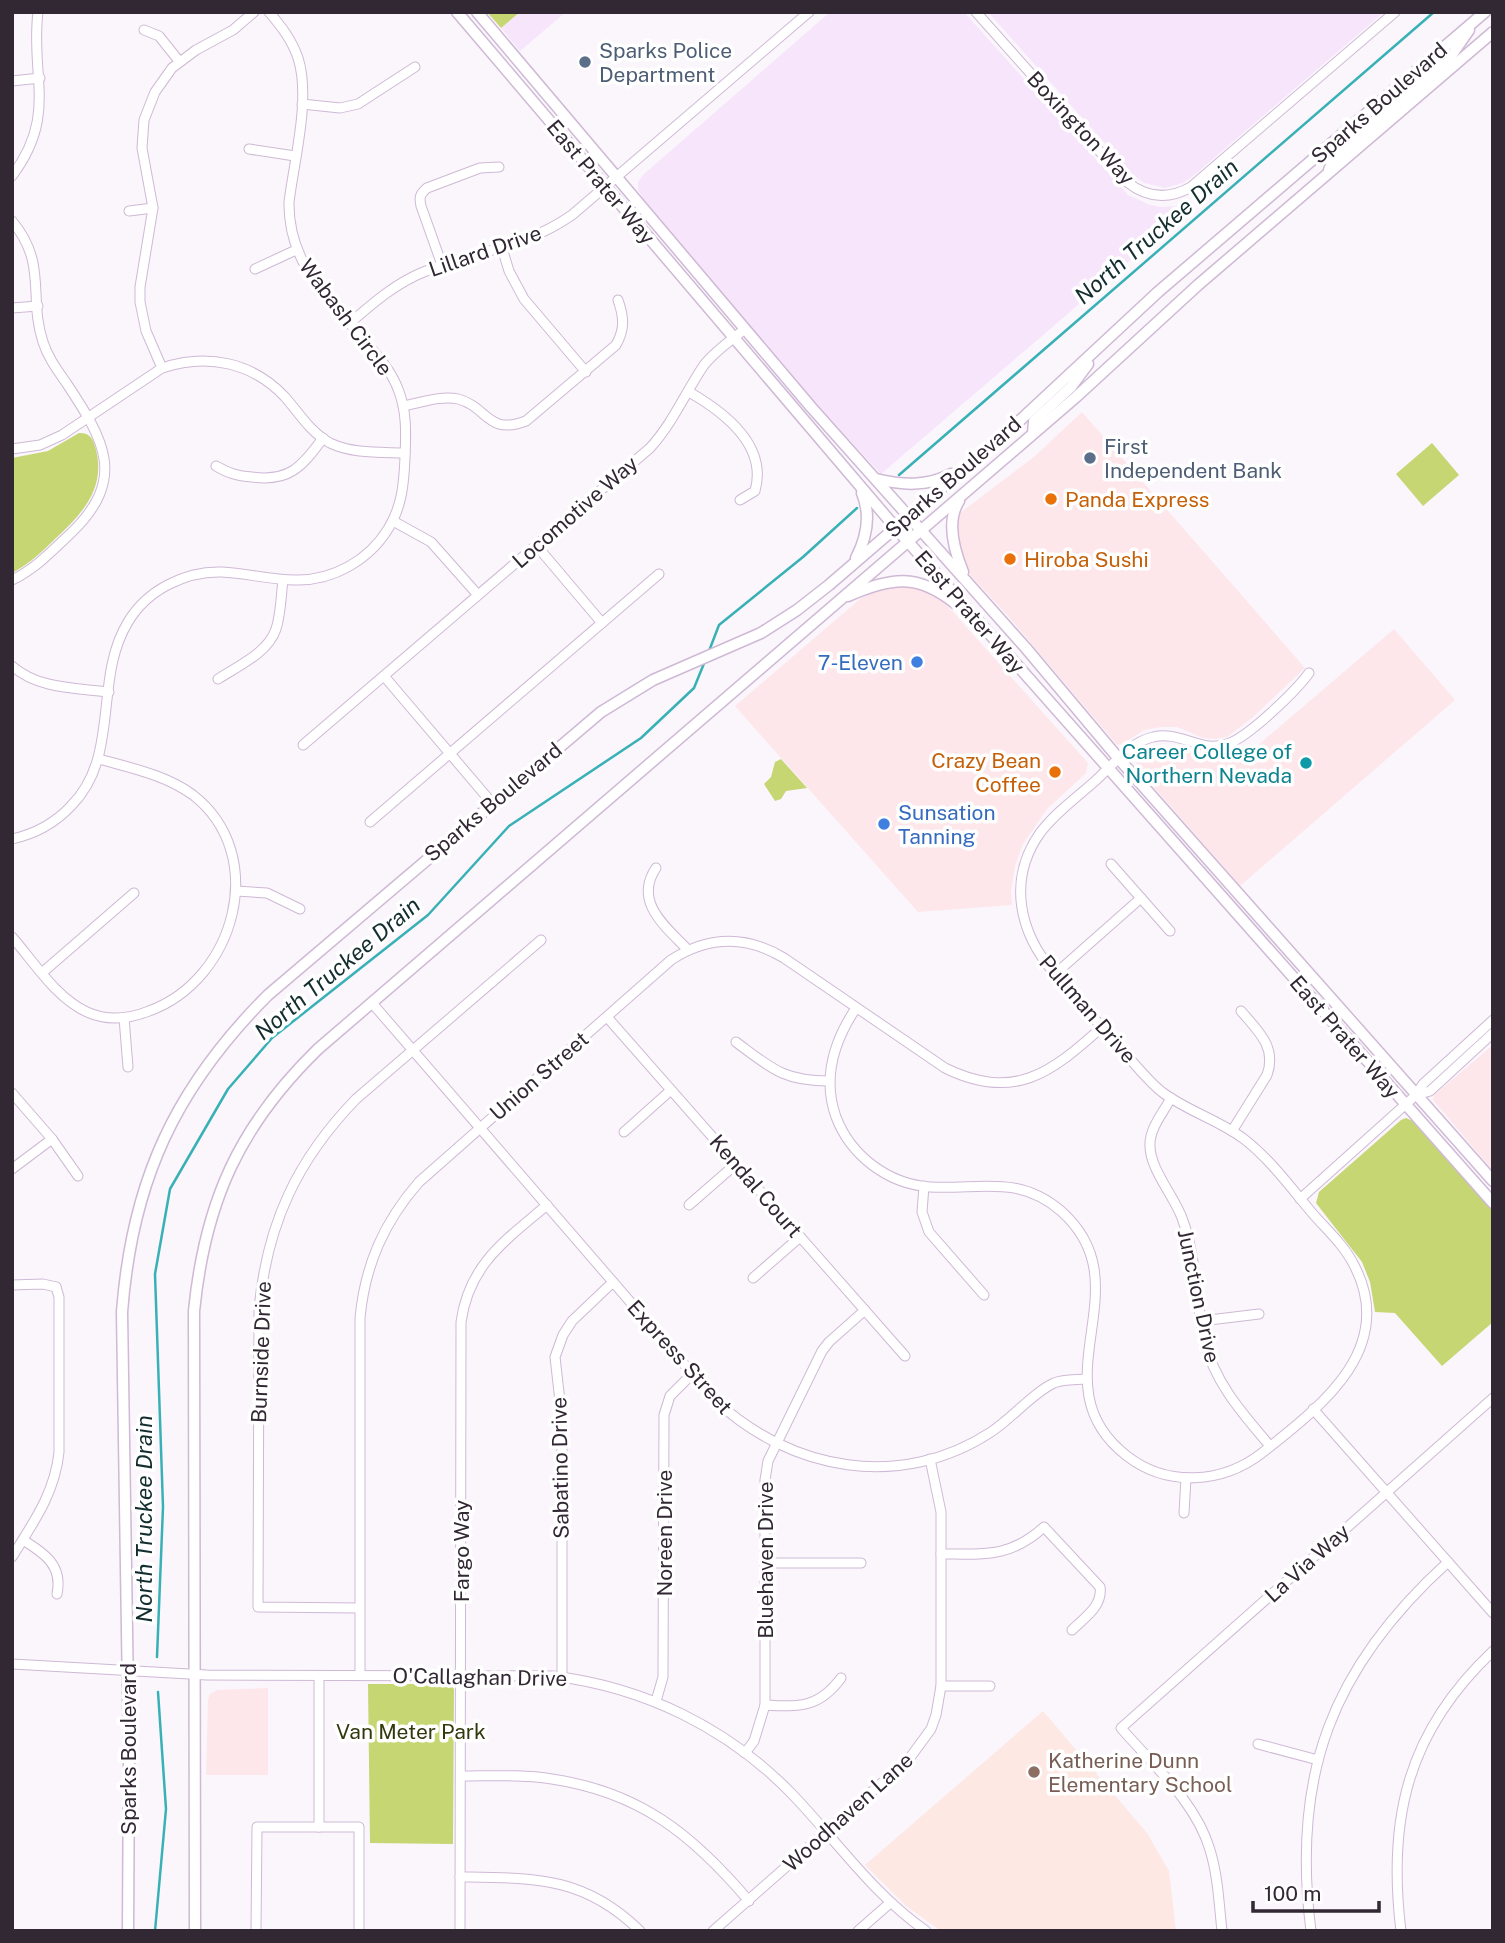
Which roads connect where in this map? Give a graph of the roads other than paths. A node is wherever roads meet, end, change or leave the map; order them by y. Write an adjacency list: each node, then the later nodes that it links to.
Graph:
1 (38, 12): 15 (street)
2 (254, 12): 13 (street)
3 (269, 12): 17 (street, Wabash Circle)
4 (457, 12): 24 (main road, East Prater Way)
5 (477, 12): 23 (main road, East Prater Way)
6 (809, 12): 23 (street, Lillard Drive)
7 (976, 12): 8 (street, Boxington Way)
8 (1395, 12)
9 (1485, 12): 10 (main road, Sparks Boulevard)
10 (1475, 21): 21 (main road); 38 (main road, Sparks Boulevard)
11 (144, 30): 13 (street)
12 (1493, 32): 21 (main road, Sparks Boulevard)
13 (179, 61): 25 (street)
14 (415, 67): 17 (street)
15 (40, 78): 16 (street); 22 (street)
16 (12, 80)
17 (303, 104): 19 (street, Wabash Circle)
18 (249, 149): 19 (street)
19 (295, 156): 29 (street, Wabash Circle)
20 (499, 167): 30 (street)
21 (1328, 174): 44 (main road, Sparks Boulevard)
22 (12, 176)
23 (618, 177): 24 (street, Lillard Drive); 36 (main road, East Prater Way)
24 (606, 187): 28 (street, Lillard Drive); 37 (main road, East Prater Way)
25 (153, 208): 26 (street); 39 (street)
26 (129, 211)
27 (12, 221): 33 (street)
28 (502, 248): 30 (street, Lillard Drive); 40 (street)
29 (296, 250): 31 (street); 35 (street, Wabash Circle)
30 (442, 265): 35 (street, Lillard Drive)
31 (255, 269)
32 (618, 300): 40 (street)
33 (38, 306): 34 (street); 43 (street)
34 (12, 308)
35 (350, 323): 42 (street, Wabash Circle)
36 (745, 329): 37 (street, Locomotive Way); 50 (main road, East Prater Way)
37 (734, 338): 41 (street, Locomotive Way); 51 (main road, East Prater Way)
38 (1095, 352): 44 (main road); 48 (main road, Sparks Boulevard)
39 (162, 368): 43 (street); 45 (street)
40 (586, 372): 42 (street)
41 (689, 392): 53 (street); 59 (street, Locomotive Way)
42 (403, 406): 47 (street, Wabash Circle)
43 (89, 417): 46 (street); 62 (street)
44 (1033, 433): 52 (main road, Sparks Boulevard)
45 (323, 438): 47 (street); 49 (street)
46 (12, 449)
47 (405, 453): 55 (street, Wabash Circle)
48 (969, 464): 50 (main road); 54 (main road, Sparks Boulevard)
49 (216, 466)
50 (877, 479): 54 (main road, East Prater Way)
51 (858, 484): 56 (main road, East Prater Way); 60 (main road)
52 (968, 489): 57 (main road, Sparks Boulevard); 64 (main road)
53 (740, 500)
54 (909, 515): 56 (main road, Sparks Boulevard); 57 (main road, East Prater Way)
55 (393, 521): 63 (street, Wabash Circle); 65 (street)
56 (895, 527): 58 (main road, East Prater Way); 60 (main road, Sparks Boulevard)
57 (921, 529): 58 (main road, Sparks Boulevard); 64 (main road, East Prater Way)
58 (907, 541): 66 (main road, Sparks Boulevard); 67 (main road, East Prater Way)
59 (536, 545): 65 (street, Locomotive Way); 68 (street)
60 (853, 563): 79 (main road, Sparks Boulevard)
61 (659, 574): 68 (street)
62 (12, 580)
63 (283, 580): 72 (street); 73 (street, Wabash Circle)
64 (971, 587): 77 (main road, East Prater Way)
65 (478, 595): 71 (street, Locomotive Way)
66 (839, 600): 67 (main road); 94 (main road, Sparks Boulevard)
67 (976, 619): 78 (main road, East Prater Way)
68 (602, 623): 75 (street)
69 (12, 666): 73 (street)
70 (1309, 673): 77 (street, Pullman Drive)
71 (384, 676): 74 (street, Locomotive Way); 75 (street)
72 (218, 679)
73 (109, 692): 76 (street, Wabash Circle)
74 (303, 746)
75 (450, 754): 79 (street); 80 (street)
76 (99, 759): 81 (street, Wabash Circle); 84 (street)
77 (1119, 760): 78 (street, Pullman Drive); 108 (main road, East Prater Way)
78 (1108, 769): 93 (street, Pullman Drive); 110 (main road, East Prater Way)
79 (492, 803): 155 (main road, Sparks Boulevard)
80 (370, 822)
81 (12, 839)
82 (1111, 864): 86 (street)
83 (656, 868): 91 (street)
84 (236, 891): 87 (street); 98 (street)
85 (134, 893): 92 (street)
86 (1141, 898): 88 (street); 93 (street)
87 (300, 909)
88 (1170, 931)
89 (12, 937): 92 (street)
90 (541, 940): 103 (street)
91 (688, 950): 95 (street, Union Street); 97 (street, Union Street)
92 (43, 972): 98 (street)
93 (1055, 974): 100 (street, Pullman Drive)
94 (372, 1003): 103 (street, Express Street); 156 (main road, Sparks Boulevard)
95 (856, 1008): 100 (street, Union Street); 105 (street)
96 (1241, 1011): 112 (street)
97 (607, 1017): 106 (street, Kendal Court); 111 (street, Union Street)
98 (124, 1018): 104 (street)
99 (1493, 1020): 108 (street)
100 (1102, 1027): 109 (street, Pullman Drive)
101 (1493, 1034): 108 (street)
102 (736, 1042): 105 (street)
103 (414, 1049): 111 (street, Express Street); 150 (street, Burnside Drive)
104 (128, 1067)
105 (830, 1081): 119 (street, Pullman Drive)
106 (671, 1090): 113 (street); 115 (street, Kendal Court)
107 (12, 1093): 114 (street)
108 (1416, 1095): 110 (street); 118 (main road, East Prater Way)
109 (1171, 1098): 112 (street, Pullman Drive); 131 (street, Junction Drive)
110 (1405, 1105): 120 (street); 121 (main road, East Prater Way)
111 (481, 1128): 122 (street, Express Street); 150 (street, Union Street)
112 (1232, 1131): 120 (street, Pullman Drive)
113 (624, 1132)
114 (52, 1139): 116 (street); 117 (street)
115 (736, 1164): 123 (street); 124 (street, Kendal Court)
116 (12, 1169)
117 (78, 1176)
118 (1493, 1181)
119 (924, 1186): 128 (street); 134 (street, Pullman Drive)
120 (1300, 1199): 136 (street, Pullman Drive)
121 (1493, 1203)
122 (547, 1205): 126 (street, Express Street); 159 (street, Fargo Way)
123 (689, 1205)
124 (800, 1237): 125 (street); 129 (street, Kendal Court)
125 (753, 1278)
126 (613, 1282): 133 (street, Express Street); 160 (street, Sabatino Drive)
127 (12, 1285): 143 (street)
128 (984, 1295)
129 (865, 1310): 132 (street, Kendal Court); 137 (street, Bluehaven Drive)
130 (1259, 1314): 131 (street)
131 (1201, 1321): 138 (street, Junction Drive)
132 (905, 1356)
133 (692, 1374): 137 (street, Express Street); 164 (street, Noreen Drive)
134 (1086, 1379): 139 (street, Express Street); 140 (street, Pullman Drive)
135 (1493, 1398): 141 (street, La Via Way)
136 (1313, 1409): 138 (street, Pullman Drive); 141 (street)
137 (776, 1444): 139 (street, Express Street); 147 (street, Bluehaven Drive)
138 (1270, 1446): 140 (street, Pullman Drive)
139 (930, 1460): 144 (street, Woodhaven Lane)
140 (1186, 1478): 142 (street)
141 (1387, 1492): 146 (street); 184 (street, La Via Way)
142 (1184, 1513)
143 (23, 1540): 145 (street); 149 (street)
144 (941, 1554): 152 (street); 162 (street, Woodhaven Lane)
145 (12, 1557)
146 (1448, 1562): 151 (street); 168 (street)
147 (765, 1563): 148 (street); 165 (street, Bluehaven Drive)
148 (861, 1563)
149 (57, 1594)
150 (359, 1608): 157 (street, Union Street)
151 (1493, 1613)
152 (1072, 1630)
153 (1493, 1651): 186 (street)
154 (12, 1664): 155 (street, O'Callaghan Drive)
155 (127, 1672): 156 (street, O'Callaghan Drive); 175 (main road, Sparks Boulevard)
156 (195, 1675): 158 (street, O'Callaghan Drive); 176 (main road, Sparks Boulevard)
157 (360, 1675): 158 (street, O'Callaghan Drive); 159 (street, O'Callaghan Drive)
158 (319, 1676): 170 (street)
159 (462, 1676): 160 (street, O'Callaghan Drive); 169 (street, Fargo Way)
160 (562, 1677): 164 (street, O'Callaghan Drive)
161 (841, 1678): 165 (street)
162 (941, 1686): 163 (street); 171 (street, Woodhaven Lane)
163 (990, 1686)
164 (656, 1701): 167 (street, O'Callaghan Drive)
165 (765, 1705): 167 (street, Bluehaven Drive)
166 (1258, 1744): 168 (street)
167 (745, 1753): 171 (street, O'Callaghan Drive)
168 (1318, 1760): 185 (street)
169 (461, 1776): 172 (street, Fargo Way); 173 (street)
170 (319, 1827): 177 (street); 178 (street)
171 (826, 1833): 173 (street, Woodhaven Lane); 174 (street, O'Callaghan Drive)
172 (460, 1877): 179 (street, Fargo Way); 180 (street)
173 (749, 1901): 181 (street, Woodhaven Lane)
174 (890, 1903): 182 (street); 183 (street, O'Callaghan Drive)
175 (128, 1931)
176 (195, 1931)
177 (256, 1931)
178 (359, 1931)
179 (460, 1931)
180 (640, 1931)
181 (713, 1931)
182 (858, 1931)
183 (926, 1931)
184 (1222, 1931)
185 (1311, 1931)
186 (1401, 1931)

